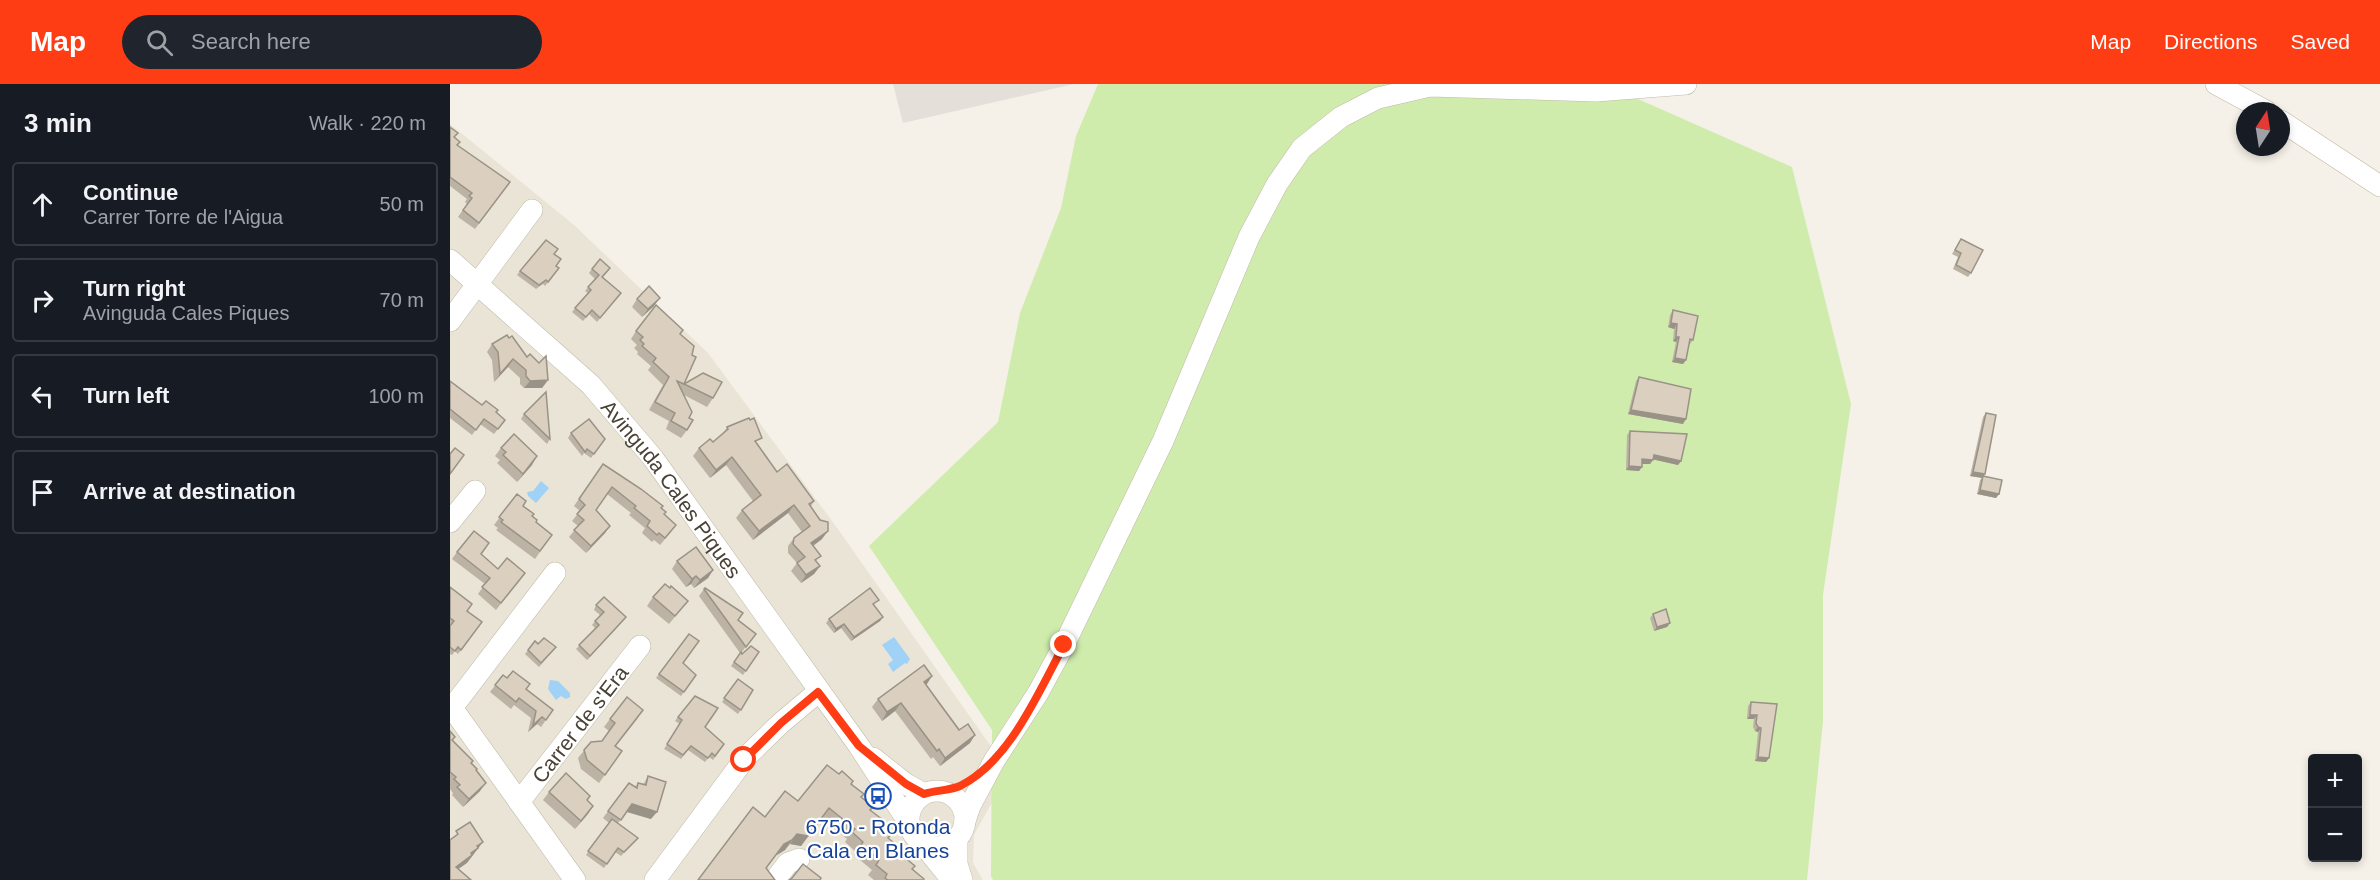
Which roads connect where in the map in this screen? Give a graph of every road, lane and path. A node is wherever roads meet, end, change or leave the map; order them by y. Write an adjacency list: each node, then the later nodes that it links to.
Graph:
1 (1686, 84): 17 (street)
2 (2217, 84): 3 (street)
3 (2250, 102)
4 (2290, 127): 5 (street)
5 (2380, 186)
6 (532, 210): 8 (street)
7 (450, 260): 8 (street, Avinguda Cales Piques)
8 (478, 283): 9 (street); 14 (street, Avinguda Cales Piques)
9 (450, 321)
10 (475, 491): 11 (street)
11 (450, 522)
12 (555, 573): 15 (street)
13 (640, 646): 19 (street, Carrer de s'Era)
14 (818, 692): 16 (street, Avinguda Cales Piques); 25 (street)
15 (451, 707): 19 (street)
16 (859, 746): 18 (street, Avinguda Cales Piques); 20 (street, Avinguda Cales Piques)
17 (994, 761): 18 (street); 21 (street)
18 (931, 792): 20 (street); 21 (street)
19 (519, 802): 24 (street)
20 (909, 823): 22 (street)
21 (961, 830): 22 (street); 28 (street)
22 (922, 843): 27 (street)
23 (799, 859): 26 (street)
24 (575, 880)
25 (655, 880)
26 (775, 880)
27 (952, 880)
28 (962, 880)

